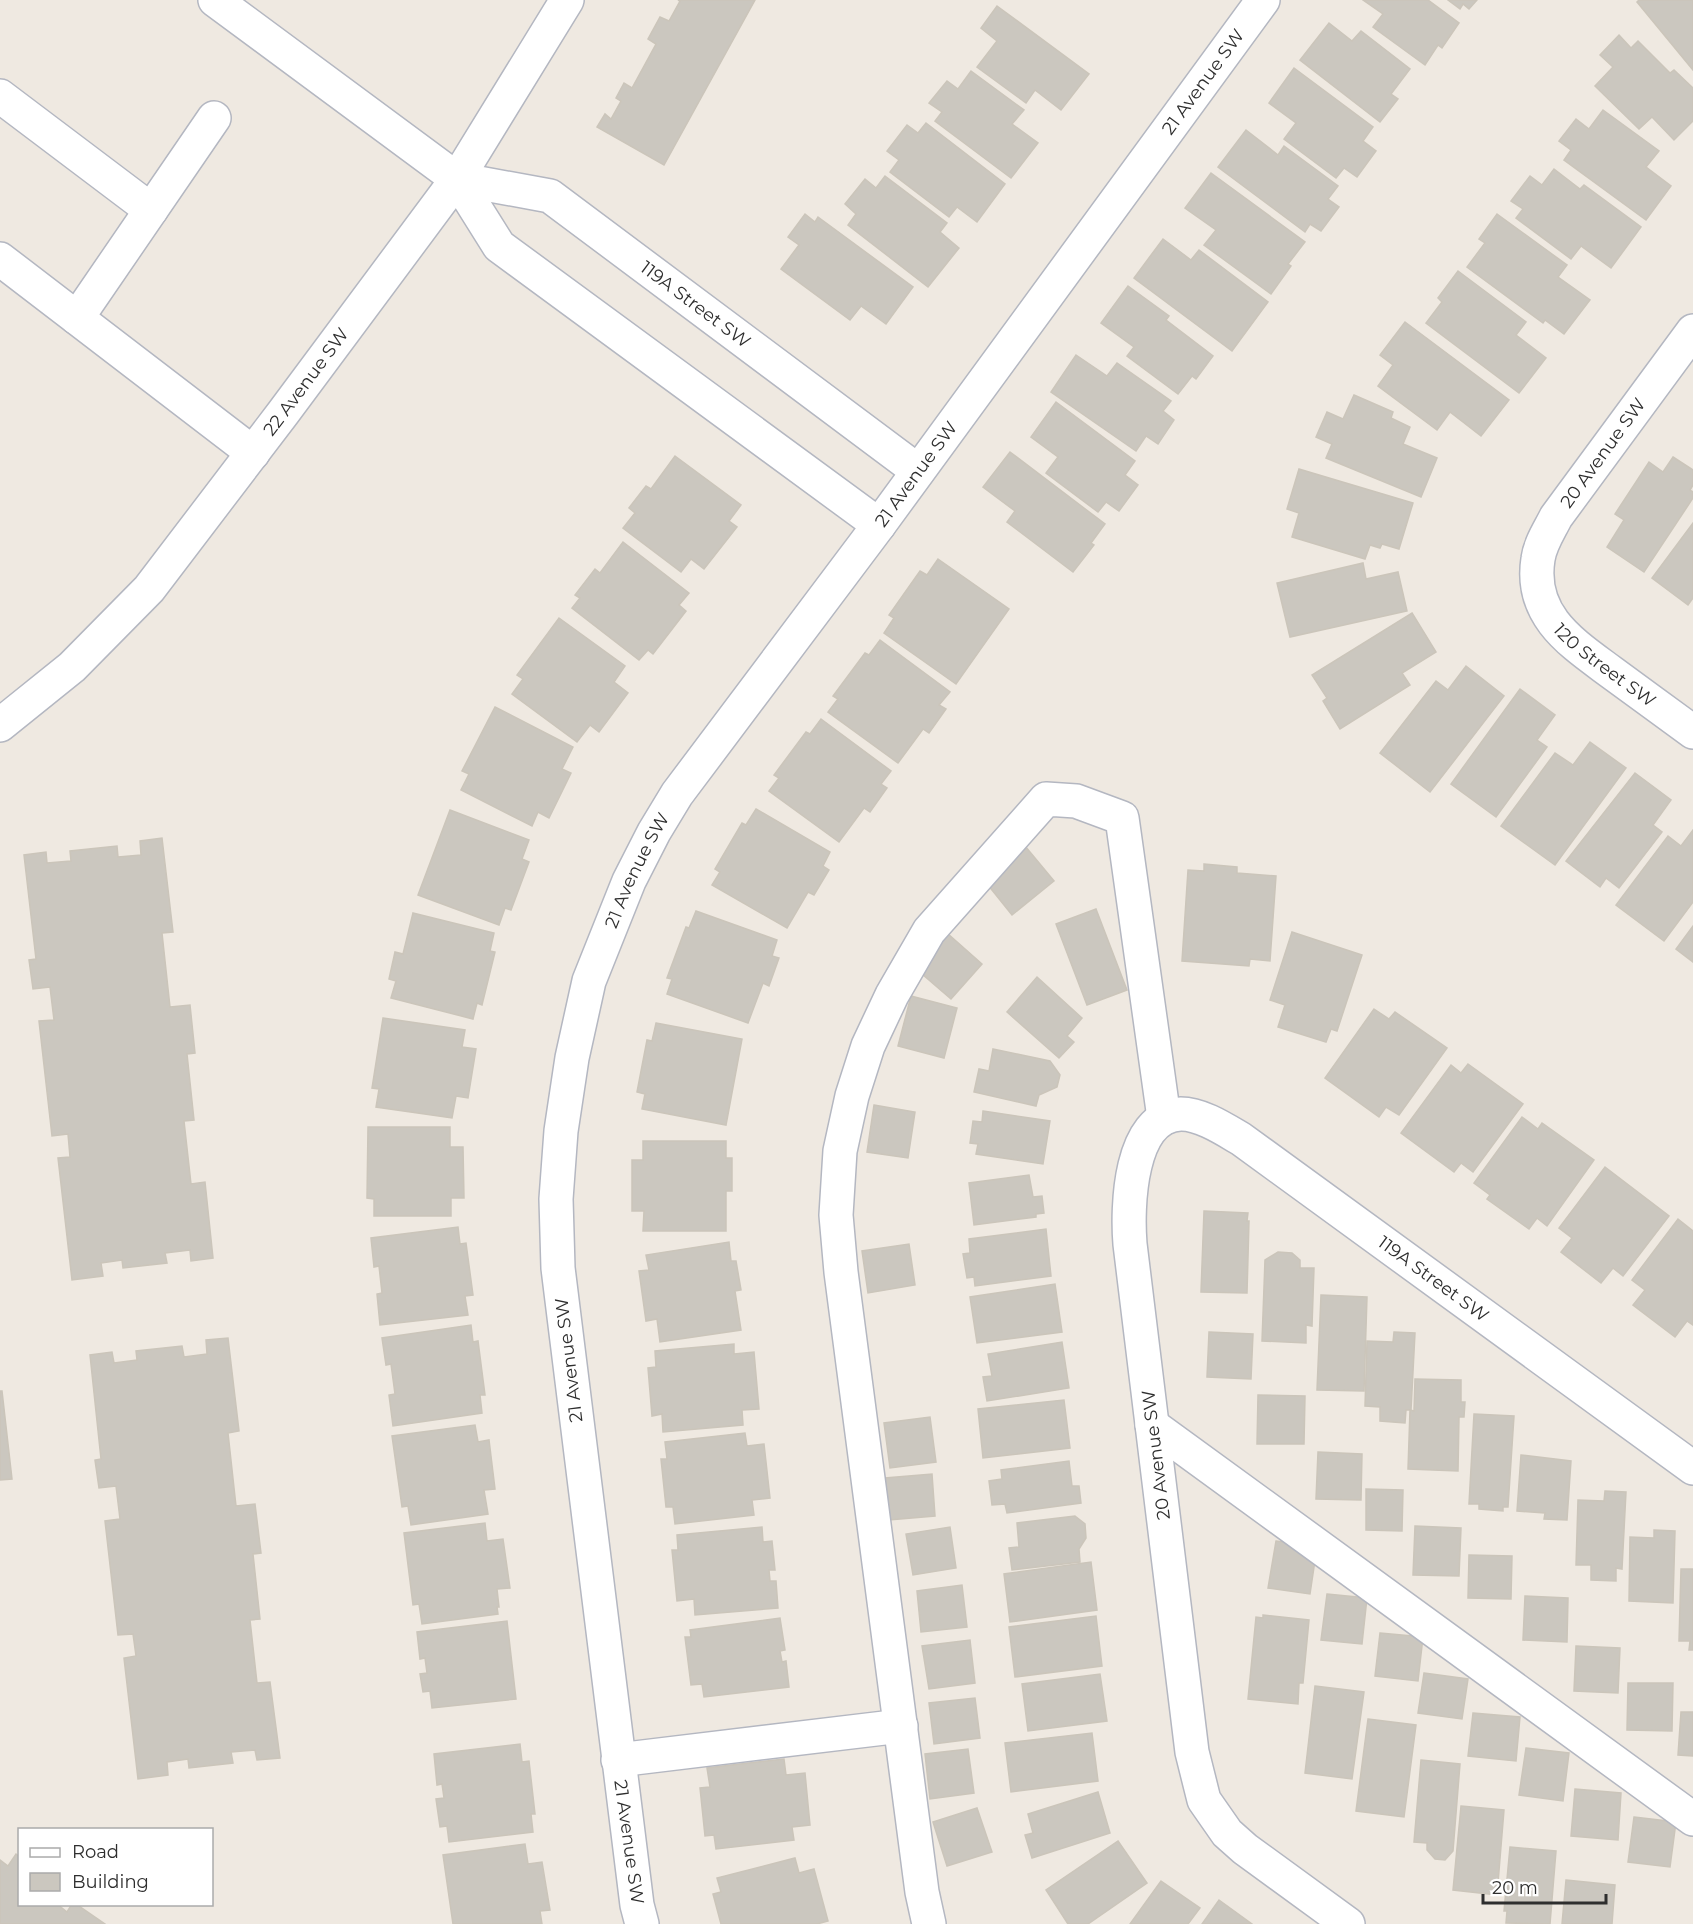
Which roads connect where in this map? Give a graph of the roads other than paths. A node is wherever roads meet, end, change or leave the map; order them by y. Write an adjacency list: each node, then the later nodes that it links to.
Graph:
1 (214, 0): 6 (street, 119A Street SW)
2 (567, 0): 6 (street, 22 Avenue SW)
3 (1263, 0): 12 (street, 21 Avenue SW)
4 (0, 96): 7 (street)
5 (214, 118): 7 (street)
6 (457, 178): 11 (street, 22 Avenue SW); 12 (street, 119A Street SW); 13 (street, 119A Street SW)
7 (151, 210): 9 (street)
8 (0, 259): 9 (street)
9 (77, 318): 11 (street)
10 (1693, 331): 14 (street, 20 Avenue SW)
11 (253, 453): 15 (street, 22 Avenue SW)
12 (918, 471): 13 (street, 21 Avenue SW)
13 (879, 525): 21 (street, 21 Avenue SW)
14 (1537, 584): 16 (street, 120 Street SW)
15 (0, 724)
16 (1693, 732)
17 (1164, 1118): 18 (street, 20 Avenue SW); 19 (street, 119A Street SW); 20 (street)
18 (1152, 1425): 22 (street); 25 (street, 20 Avenue SW)
19 (1693, 1468)
20 (901, 1726): 21 (street); 24 (street)
21 (618, 1760): 23 (street, 21 Avenue SW)
22 (1693, 1819)
23 (642, 1924)
24 (929, 1924)
25 (1348, 1924)

